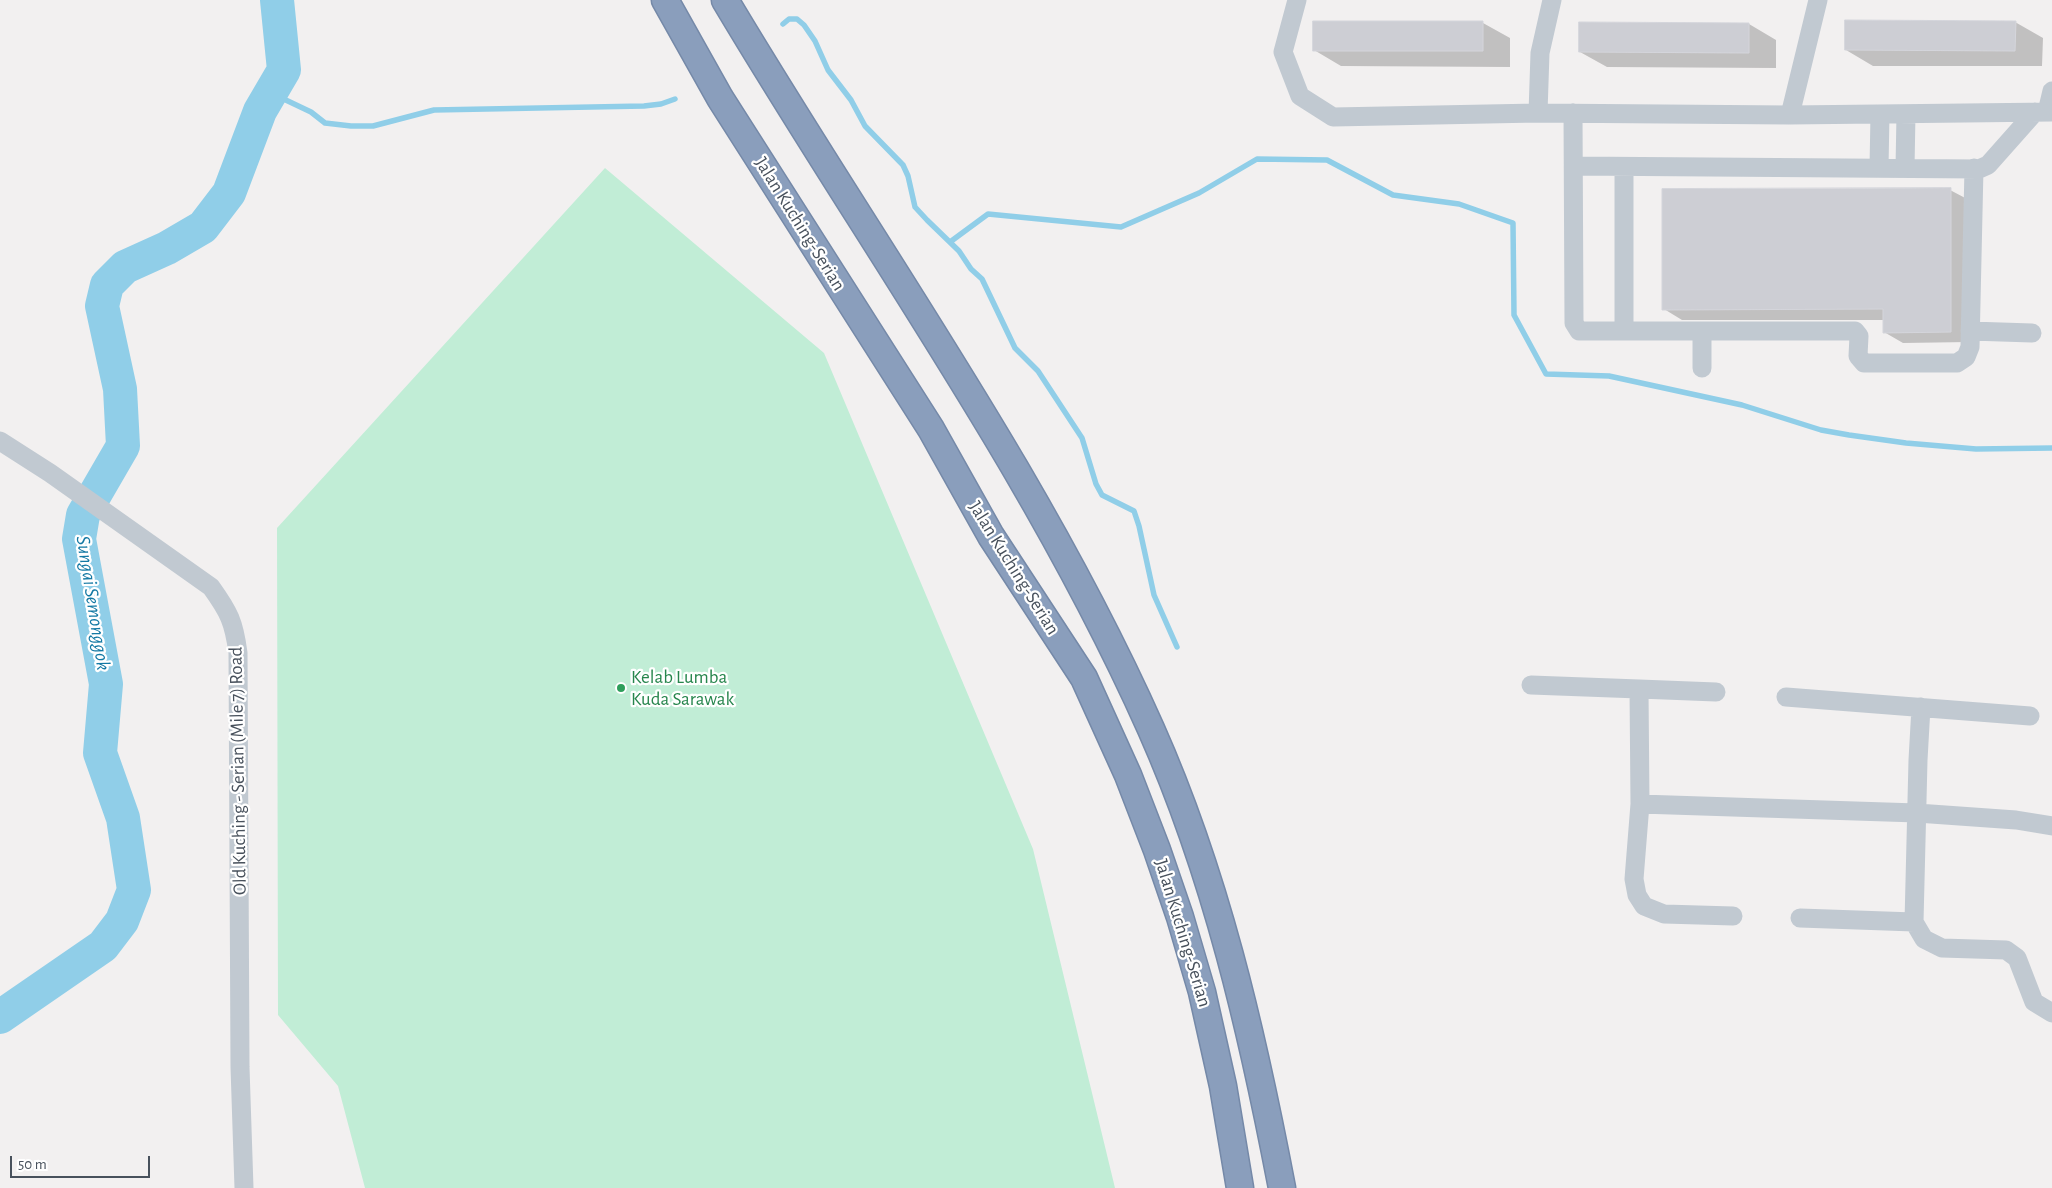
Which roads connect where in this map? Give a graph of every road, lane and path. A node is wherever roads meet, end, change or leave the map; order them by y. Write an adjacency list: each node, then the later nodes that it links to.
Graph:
1 (665, 0): 38 (highway, Jalan Kuching-Serian)
2 (725, 0): 39 (highway, Jalan Kuching-Serian)
3 (1297, 0): 8 (street)
4 (1552, 0): 8 (street)
5 (1818, 0): 12 (street)
6 (2052, 91): 7 (street)
7 (2045, 112): 11 (street); 17 (street)
8 (1538, 113): 9 (street)
9 (1573, 113): 12 (street); 13 (street)
10 (1880, 114): 11 (street); 12 (street); 15 (street)
11 (1906, 114): 16 (street)
12 (1790, 115)
13 (1574, 166): 14 (street); 18 (street)
14 (1624, 167): 15 (street); 18 (street)
15 (1879, 168): 16 (street)
16 (1905, 168): 17 (street)
17 (1974, 168): 20 (street)
18 (1624, 331): 19 (street)
19 (1702, 331): 20 (street); 22 (street)
20 (1970, 331): 21 (street)
21 (2032, 333)
22 (1702, 368)
23 (0, 441): 37 (street, Old Kuching - Serian (Mile 7) Road)
24 (1532, 685): 25 (street)
25 (1639, 689): 26 (street); 30 (street)
26 (1716, 692)
27 (1786, 697): 28 (street)
28 (1922, 706): 29 (street); 31 (street)
29 (2030, 716)
30 (1640, 804): 31 (street); 33 (street)
31 (1917, 813): 32 (street); 35 (street)
32 (2052, 826)
33 (1732, 916)
34 (1800, 918): 35 (street)
35 (1914, 922): 36 (street)
36 (2052, 1013)
37 (244, 1188)
38 (1240, 1188)
39 (1282, 1188)

